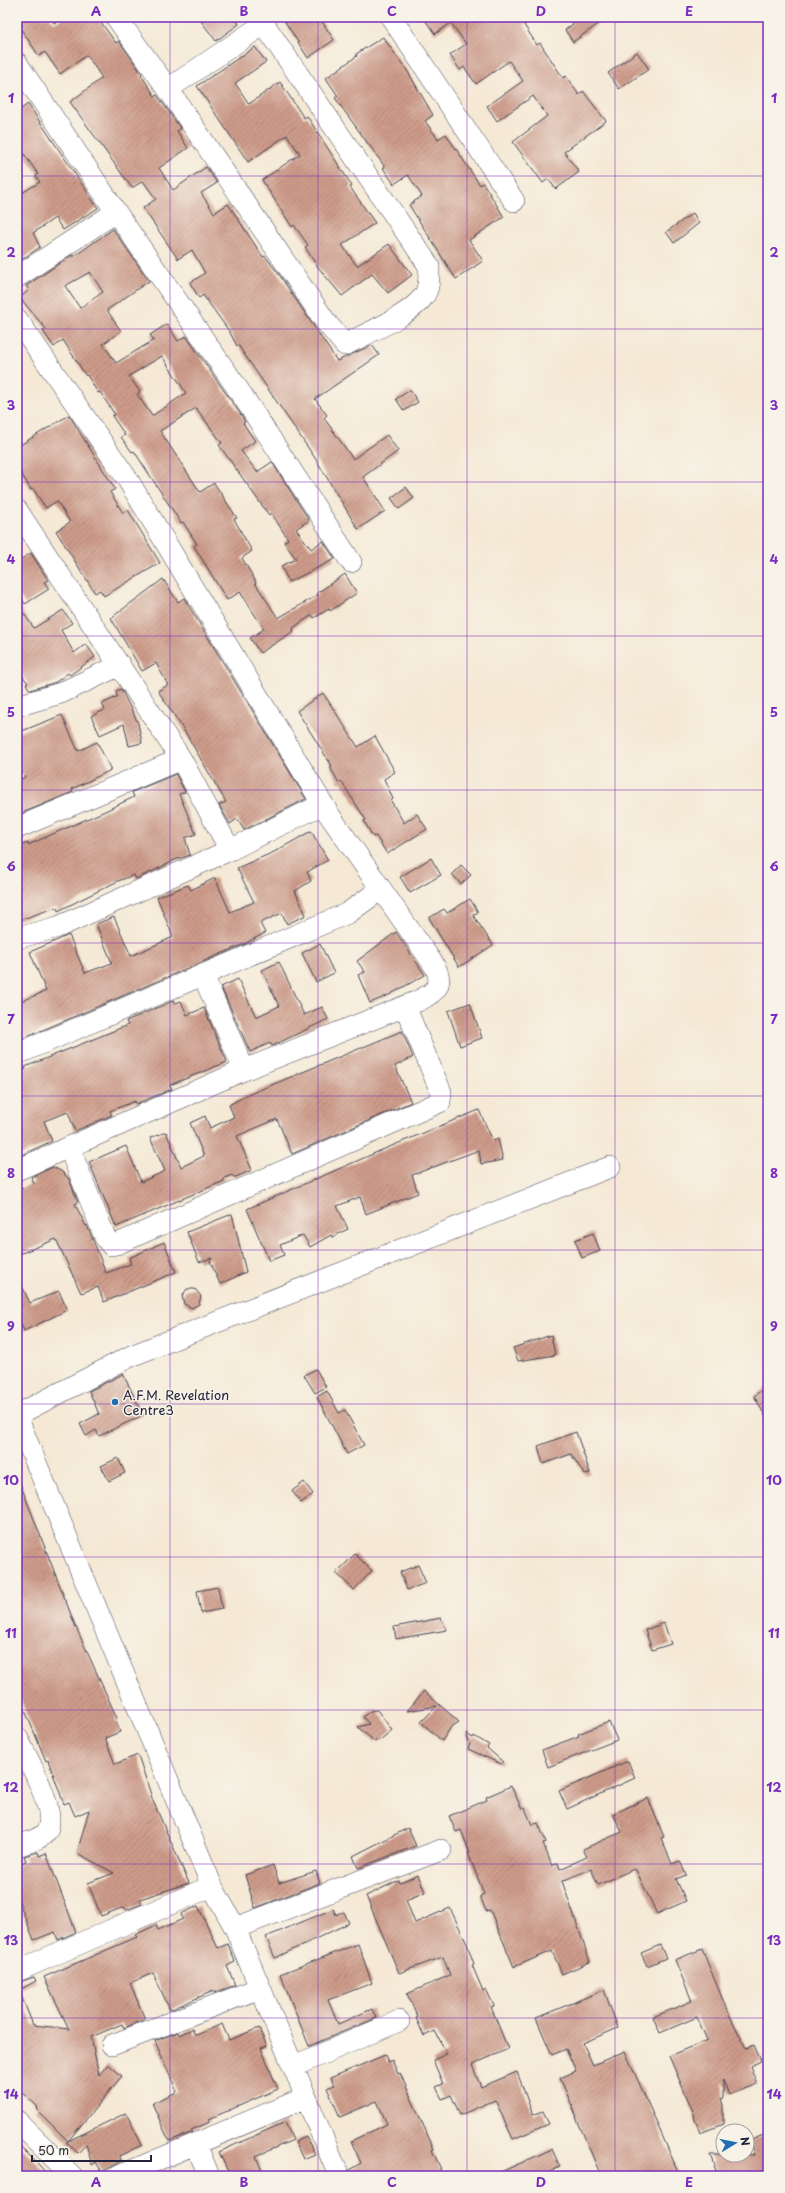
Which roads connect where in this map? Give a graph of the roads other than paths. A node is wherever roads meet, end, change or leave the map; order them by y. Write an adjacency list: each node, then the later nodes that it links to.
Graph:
1 (116, 17): 5 (street)
2 (391, 17): 6 (street)
3 (261, 20): 5 (street); 5 (street)
4 (17, 64): 7 (street)
5 (168, 89)
6 (514, 201)
7 (116, 212): 8 (street); 11 (street)
8 (17, 277)
9 (17, 319): 15 (street)
10 (17, 510): 12 (street)
11 (351, 562)
12 (120, 665): 13 (street); 14 (street)
13 (17, 706)
14 (180, 759): 16 (street); 17 (street)
15 (323, 804): 17 (street); 18 (street)
16 (17, 828)
17 (230, 850): 19 (street)
18 (381, 889): 20 (street); 21 (street)
19 (17, 938)
20 (203, 974): 22 (street); 23 (street)
21 (405, 1006): 23 (street); 24 (street)
22 (17, 1054)
23 (244, 1070): 24 (street)
24 (69, 1147): 26 (street)
25 (610, 1167): 27 (street)
26 (17, 1170)
27 (17, 1416): 31 (street)
28 (17, 1737): 29 (street)
29 (17, 1846)
30 (441, 1850): 32 (street)
31 (212, 1886): 32 (street); 33 (street)
32 (235, 1928): 34 (street)
33 (17, 1971)
34 (260, 1988): 36 (street); 37 (street)
35 (399, 2021): 37 (street)
36 (112, 2045)
37 (294, 2066): 38 (street)
38 (306, 2098): 40 (street); 44 (street)
39 (17, 2121): 41 (street)
40 (196, 2144): 42 (street); 43 (street)
41 (72, 2176)
42 (119, 2176)
43 (209, 2176)
44 (339, 2176)

